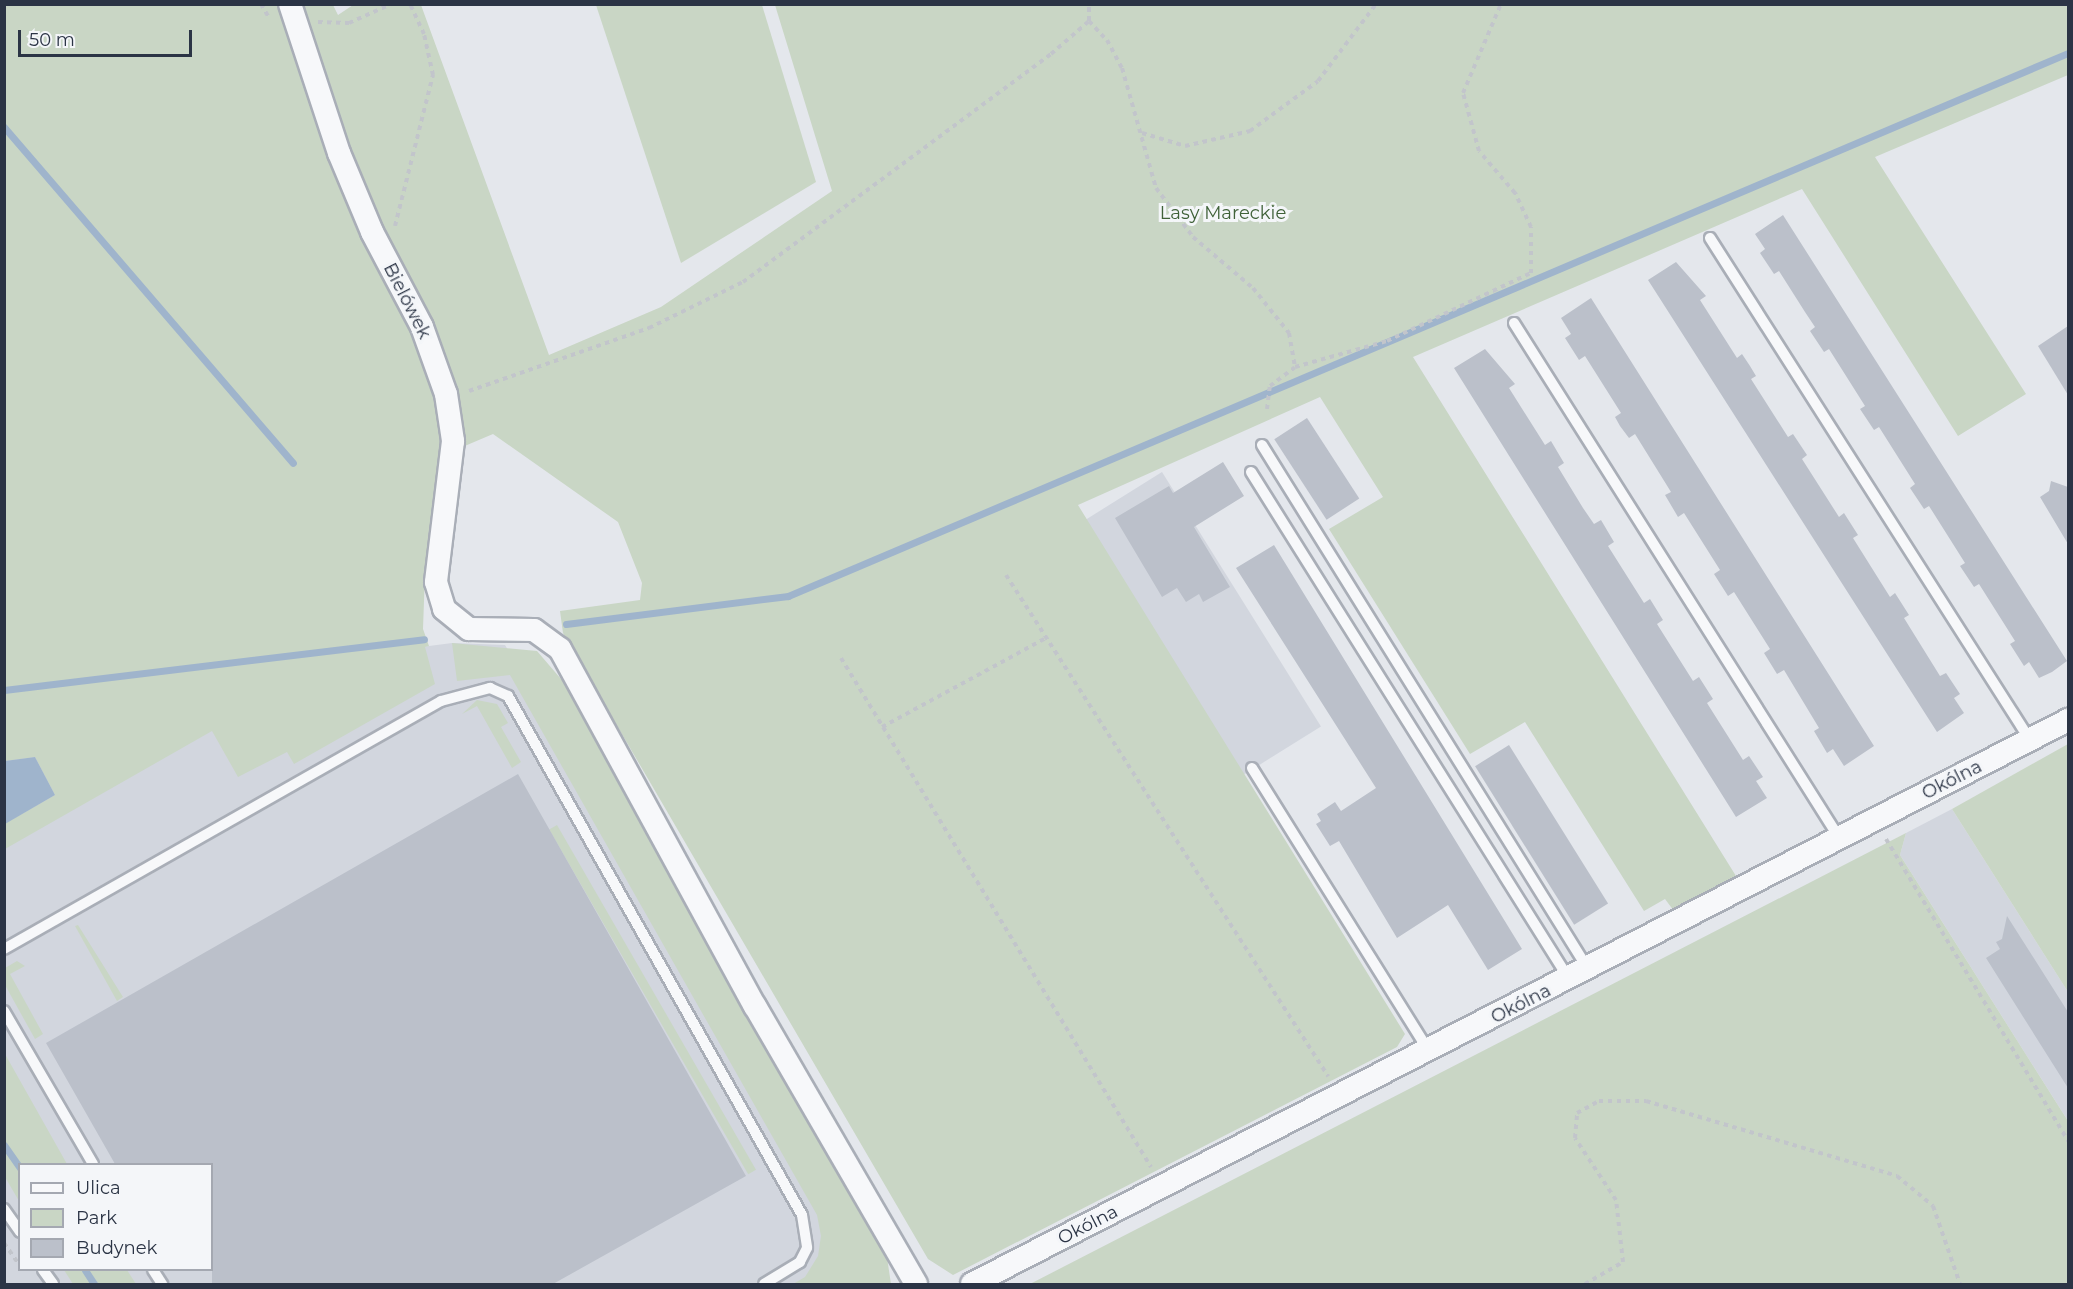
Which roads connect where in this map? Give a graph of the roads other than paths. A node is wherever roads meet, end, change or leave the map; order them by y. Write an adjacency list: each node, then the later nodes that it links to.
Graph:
1 (291, 13): 22 (street, Bielówek)
2 (1710, 238): 7 (lane)
3 (1514, 323): 9 (lane)
4 (1262, 446): 11 (lane)
5 (1251, 472): 11 (lane)
6 (2068, 720): 7 (street, Okólna)
7 (2030, 740): 9 (street, Okólna)
8 (1252, 768): 13 (lane)
9 (1840, 839): 11 (street, Okólna)
10 (4, 949): 21 (lane)
11 (1578, 974): 13 (street, Okólna)
12 (4, 1011): 14 (lane)
13 (1429, 1051): 23 (street, Okólna)
14 (92, 1163)
15 (4, 1209): 16 (lane)
16 (18, 1229)
17 (44, 1271): 19 (lane)
18 (154, 1271): 20 (lane)
19 (53, 1284)
20 (162, 1284)
21 (764, 1284)
22 (916, 1284)
23 (972, 1284)

